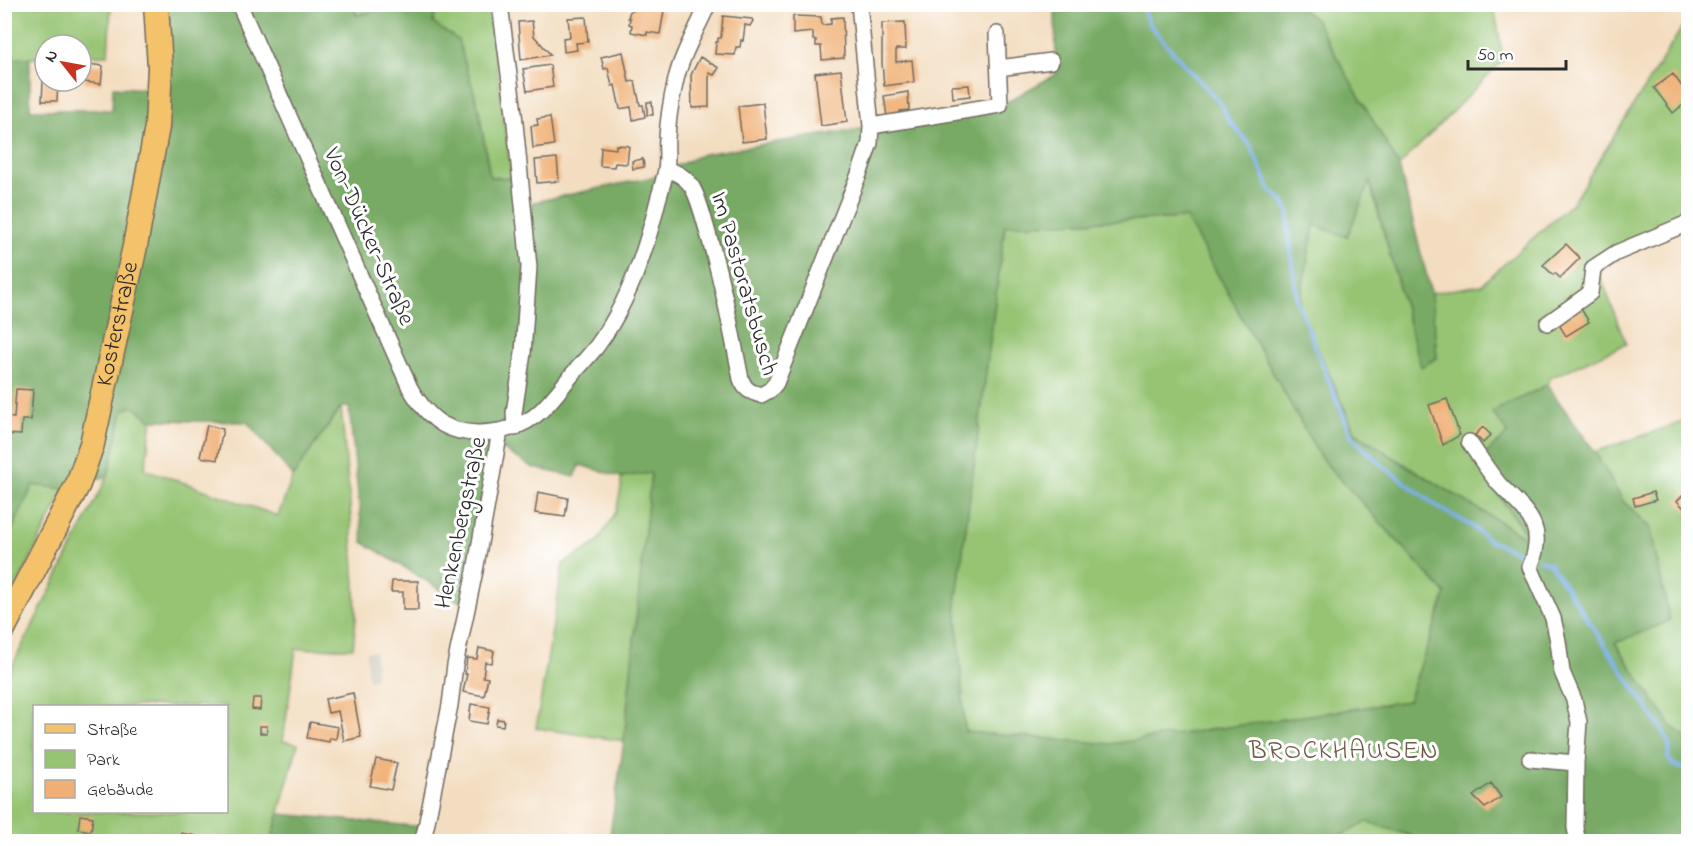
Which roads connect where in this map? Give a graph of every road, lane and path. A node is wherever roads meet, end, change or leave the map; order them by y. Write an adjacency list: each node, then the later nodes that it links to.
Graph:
1 (156, 4): 15 (main road, Kosterstraße)
2 (239, 4): 13 (street, Von-Dücker-Straße)
3 (500, 4): 13 (street, Henkenbergstraße)
4 (708, 4): 10 (street)
5 (859, 4): 9 (street, Im Pastoratsbusch)
6 (997, 34): 8 (street)
7 (1051, 61): 8 (street)
8 (999, 68): 9 (street)
9 (871, 126): 10 (street, Im Pastoratsbusch)
10 (666, 169): 13 (street)
11 (1689, 223): 12 (street)
12 (1548, 323)
13 (508, 430): 18 (street, Henkenbergstraße)
14 (1469, 442): 17 (street)
15 (4, 627)
16 (1530, 759): 17 (street)
17 (1576, 763): 19 (street)
18 (422, 842)
19 (1578, 842)

